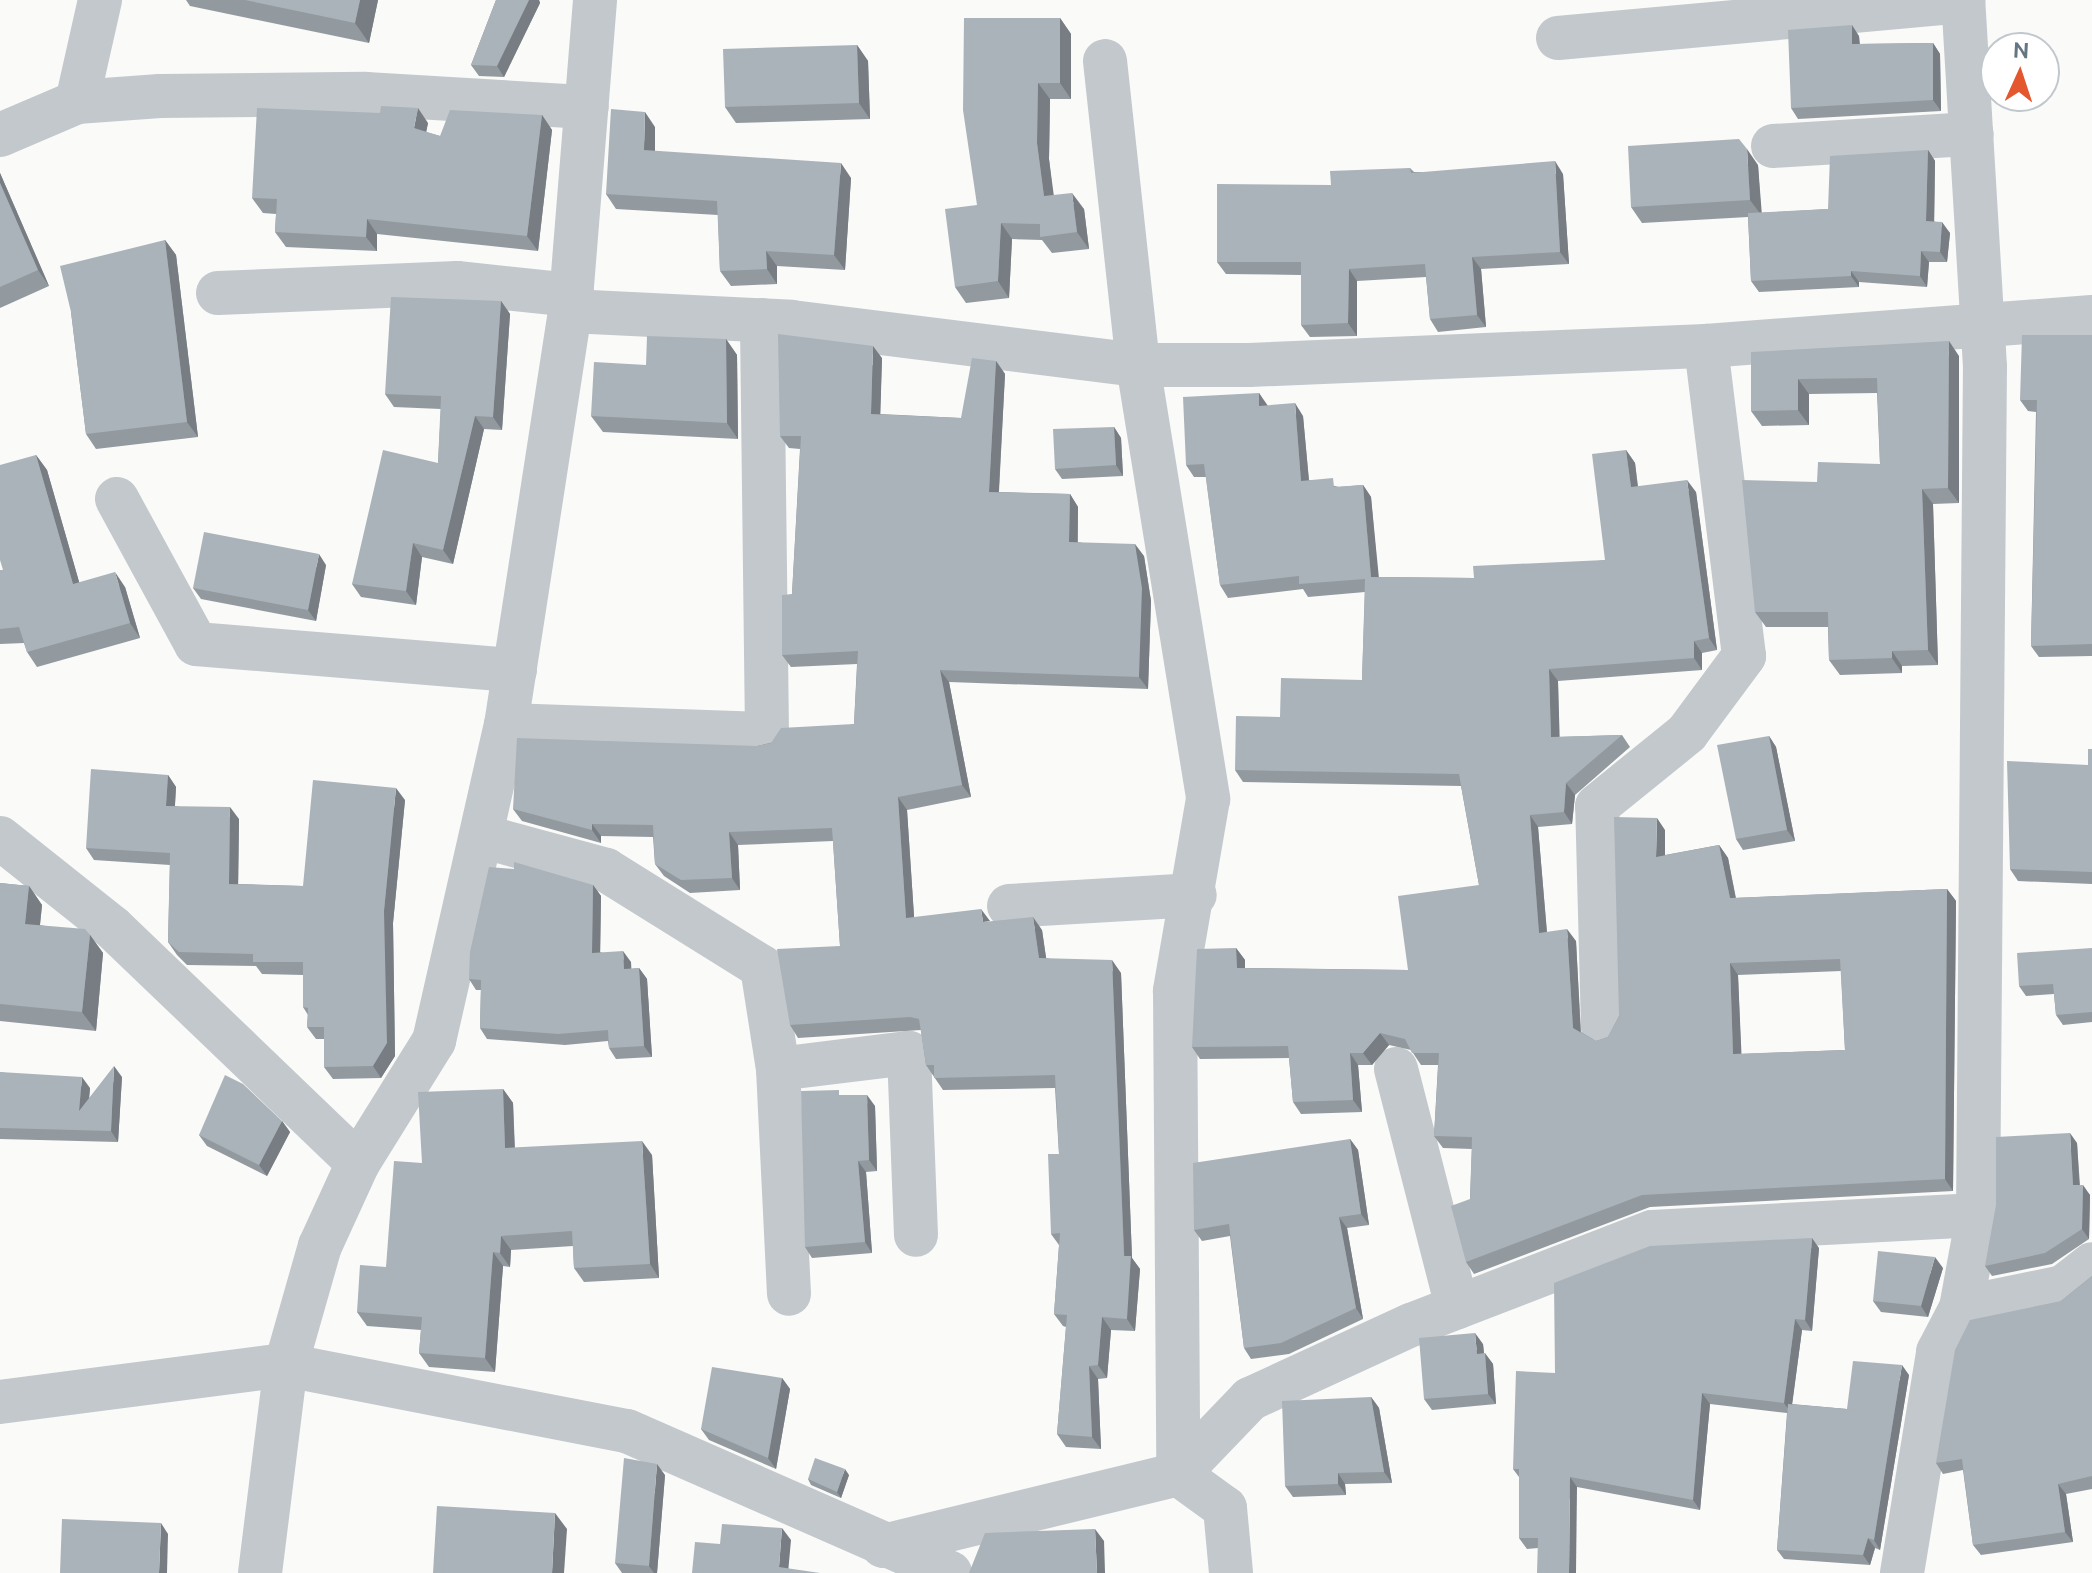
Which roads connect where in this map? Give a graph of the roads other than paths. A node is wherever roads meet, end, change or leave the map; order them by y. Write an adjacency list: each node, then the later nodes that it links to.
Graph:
1 (100, 0): 6 (street)
2 (595, 0): 7 (street)
3 (1963, 0): 4 (street); 8 (street)
4 (1558, 38)
5 (1105, 61): 17 (street)
6 (77, 102): 7 (street); 9 (street)
7 (587, 107): 12 (street)
8 (1972, 134): 10 (street); 15 (street)
9 (0, 135)
10 (1773, 146)
11 (218, 293): 12 (street)
12 (571, 303): 14 (street); 19 (street)
13 (2092, 317): 15 (street)
14 (762, 320): 17 (street); 20 (street)
15 (1982, 326): 16 (street); 29 (street)
16 (1706, 346): 17 (street); 25 (street)
17 (1138, 365): 23 (street)
18 (117, 499): 19 (street)
19 (515, 670): 20 (street)
20 (506, 725): 21 (street)
21 (481, 836): 26 (street); 28 (street)
22 (0, 838): 28 (street)
23 (1195, 895): 24 (street); 37 (street)
24 (1009, 906)
25 (1603, 1028)
26 (778, 1069): 30 (street); 32 (street)
27 (1396, 1069): 33 (street)
28 (358, 1163): 35 (street)
29 (1978, 1215): 33 (street); 34 (street)
30 (916, 1235)
31 (2092, 1264): 34 (street)
32 (789, 1294)
33 (1457, 1307): 37 (street)
34 (1961, 1308): 42 (street)
35 (286, 1365): 36 (street); 38 (street); 39 (street)
36 (0, 1402)
37 (1178, 1474): 38 (street); 41 (street)
38 (883, 1546): 40 (street)
39 (260, 1573)
40 (950, 1573)
41 (1231, 1573)
42 (1902, 1573)

